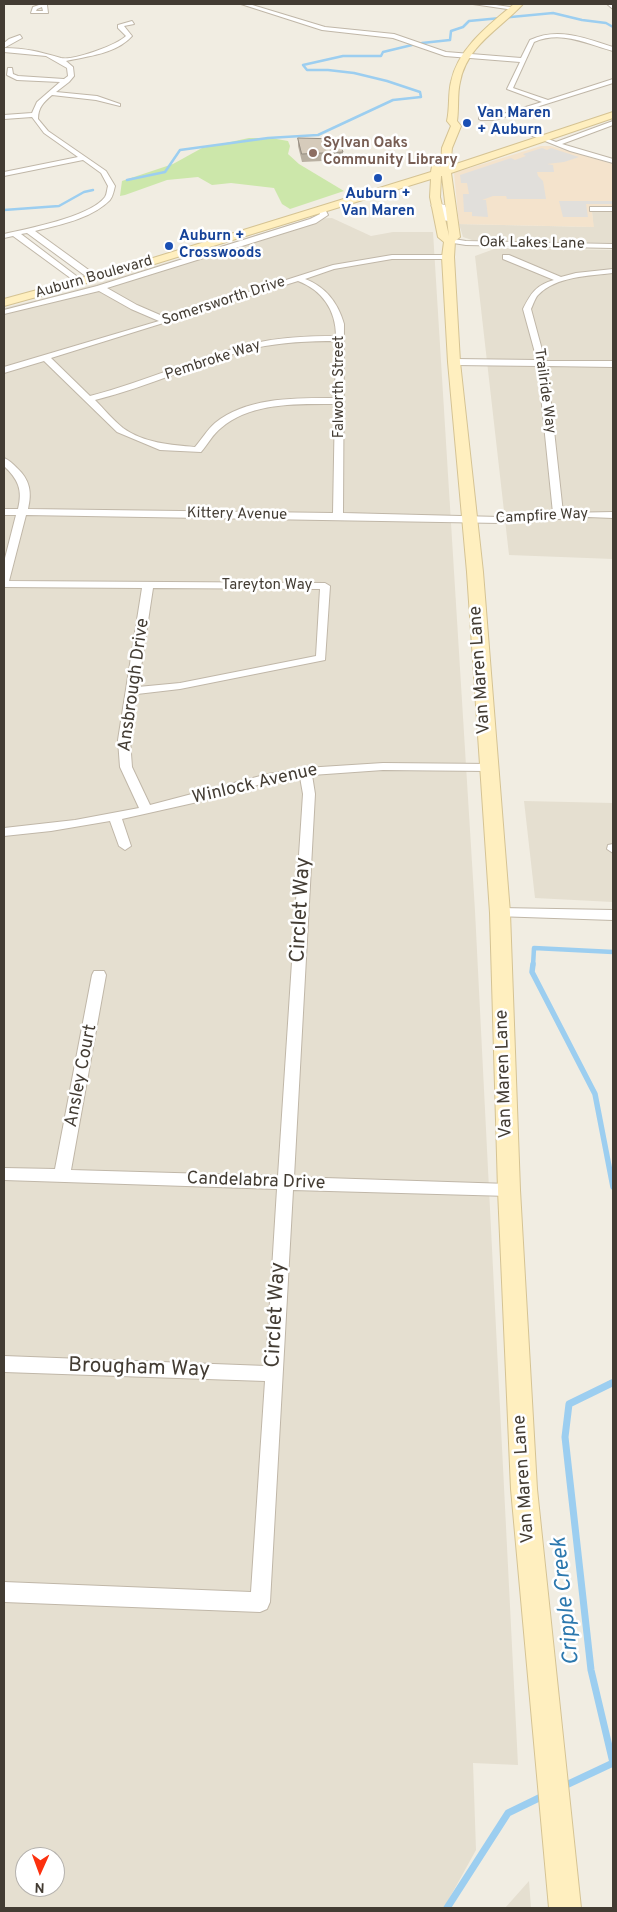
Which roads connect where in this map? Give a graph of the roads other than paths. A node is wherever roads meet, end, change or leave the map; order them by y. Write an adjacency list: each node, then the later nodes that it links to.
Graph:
1 (244, 4): 10 (street)
2 (476, 4): 4 (street)
3 (610, 4): 5 (street)
4 (516, 6): 10 (main road, Van Maren Lane)
5 (613, 7)
6 (132, 23): 11 (street)
7 (20, 37): 8 (street)
8 (4, 48): 11 (street)
9 (613, 49): 12 (street)
10 (466, 56): 12 (street); 27 (main road, Van Maren Lane)
11 (62, 60): 14 (street)
12 (523, 60): 17 (street)
13 (10, 69): 14 (street)
14 (67, 81): 16 (street)
15 (613, 81): 17 (street)
16 (50, 94): 18 (street); 20 (street)
17 (547, 102): 23 (street)
18 (118, 105)
19 (613, 108): 25 (main road, Auburn Boulevard)
20 (34, 115): 22 (street); 29 (street)
21 (613, 115): 25 (main road, Auburn Boulevard)
22 (4, 117)
23 (481, 118)
24 (613, 123): 26 (street)
25 (537, 137): 26 (street); 28 (main road, Auburn Boulevard); 31 (main road, Auburn Boulevard)
26 (556, 144): 30 (street)
27 (446, 146): 28 (main road); 31 (main road, Van Maren Lane); 31 (main road, Van Maren Lane)
28 (480, 153): 31 (main road, Auburn Boulevard)
29 (84, 158): 32 (street); 38 (street)
30 (613, 161)
31 (441, 168): 33 (main road, Auburn Boulevard); 34 (main road, Van Maren Lane); 37 (main road, Van Maren Lane); 48 (main road, Auburn Boulevard)
32 (4, 174)
33 (372, 193): 34 (main road); 48 (main road, Auburn Boulevard)
34 (436, 201): 37 (street); 41 (main road, Van Maren Lane)
35 (593, 209): 36 (street)
36 (613, 209)
37 (453, 220): 41 (main road, Van Maren Lane)
38 (28, 230): 39 (street); 48 (street)
39 (14, 233): 40 (street); 48 (street)
40 (4, 236)
41 (450, 240): 42 (street, Oak Lakes Lane); 43 (main road, Van Maren Lane)
42 (613, 246)
43 (448, 257): 46 (street, Somersworth Drive); 55 (main road, Van Maren Lane)
44 (506, 257): 47 (street)
45 (613, 270): 47 (street, Trailride Way)
46 (297, 278): 52 (street, Somersworth Drive); 53 (street, Falworth Street)
47 (559, 279): 56 (street, Trailride Way)
48 (87, 280): 49 (main road, Auburn Boulevard); 50 (main road, Auburn Boulevard); 51 (street); 52 (street)
49 (4, 296)
50 (4, 303)
51 (4, 312)
52 (167, 321): 54 (street, Somersworth Drive)
53 (340, 338): 59 (street, Pembroke Way); 60 (street, Falworth Street)
54 (46, 358): 58 (street, Somersworth Drive); 59 (street)
55 (454, 362): 56 (street); 67 (main road, Van Maren Lane)
56 (542, 363): 57 (street); 66 (street, Trailride Way)
57 (613, 364)
58 (4, 370)
59 (89, 400): 60 (street)
60 (340, 401): 65 (street, Falworth Street)
61 (4, 461): 63 (street)
62 (4, 512): 63 (street, Kittery Avenue)
63 (22, 512): 65 (street, Kittery Avenue); 68 (street)
64 (613, 515): 66 (street, Campfire Way)
65 (338, 516): 67 (street, Kittery Avenue)
66 (558, 516): 67 (street, Campfire Way)
67 (470, 520): 72 (main road, Van Maren Lane)
68 (4, 580)
69 (4, 584): 70 (street, Tareyton Way)
70 (148, 585): 71 (street, Ansbrough Drive); 71 (street, Tareyton Way)
71 (131, 691): 74 (street, Ansbrough Drive)
72 (488, 767): 73 (street, Winlock Avenue); 78 (main road, Van Maren Lane)
73 (306, 772): 74 (street, Winlock Avenue); 83 (street, Circlet Way)
74 (146, 810): 75 (street, Winlock Avenue)
75 (115, 817): 76 (street, Winlock Avenue); 77 (street)
76 (4, 832)
77 (125, 846)
78 (500, 912): 79 (street); 84 (main road, Van Maren Lane)
79 (613, 914)
80 (99, 975): 82 (street, Ansley Court)
81 (4, 1174): 82 (street, Candelabra Drive)
82 (62, 1176): 83 (street, Candelabra Drive)
83 (285, 1183): 84 (street, Candelabra Drive); 86 (street, Circlet Way)
84 (509, 1190): 88 (main road, Van Maren Lane)
85 (4, 1364): 86 (street, Brougham Way)
86 (273, 1374): 87 (street, Circlet Way)
87 (4, 1592)
88 (565, 1908)

